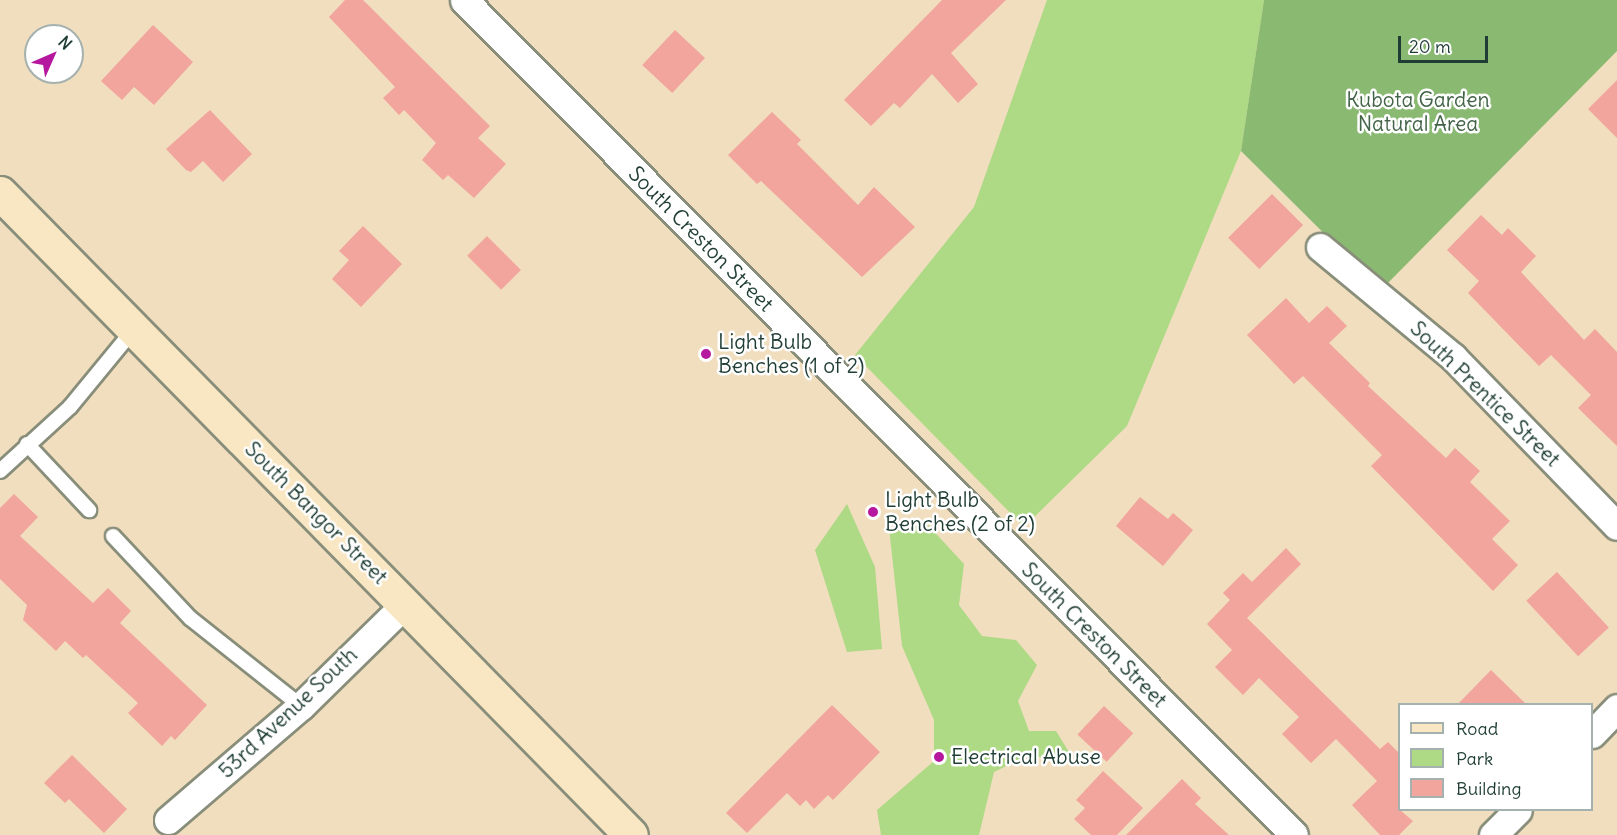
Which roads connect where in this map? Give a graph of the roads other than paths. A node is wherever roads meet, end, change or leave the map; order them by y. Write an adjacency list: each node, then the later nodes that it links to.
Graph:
1 (464, 0): 17 (street, South Creston Street)
2 (0, 193): 4 (street, South Bangor Street)
3 (1320, 247): 8 (street, South Prentice Street)
4 (134, 329): 5 (lane); 10 (street, South Bangor Street)
5 (27, 444): 6 (lane); 7 (lane)
6 (0, 471)
7 (89, 510)
8 (1617, 526)
9 (113, 536): 11 (lane)
10 (405, 604): 11 (street, 53rd Avenue South); 16 (street, South Bangor Street)
11 (301, 705): 15 (street, 53rd Avenue South)
12 (1617, 708): 13 (street)
13 (1593, 733)
14 (1517, 811): 18 (street)
15 (168, 820)
16 (631, 835)
17 (1294, 835)
18 (1493, 835)

